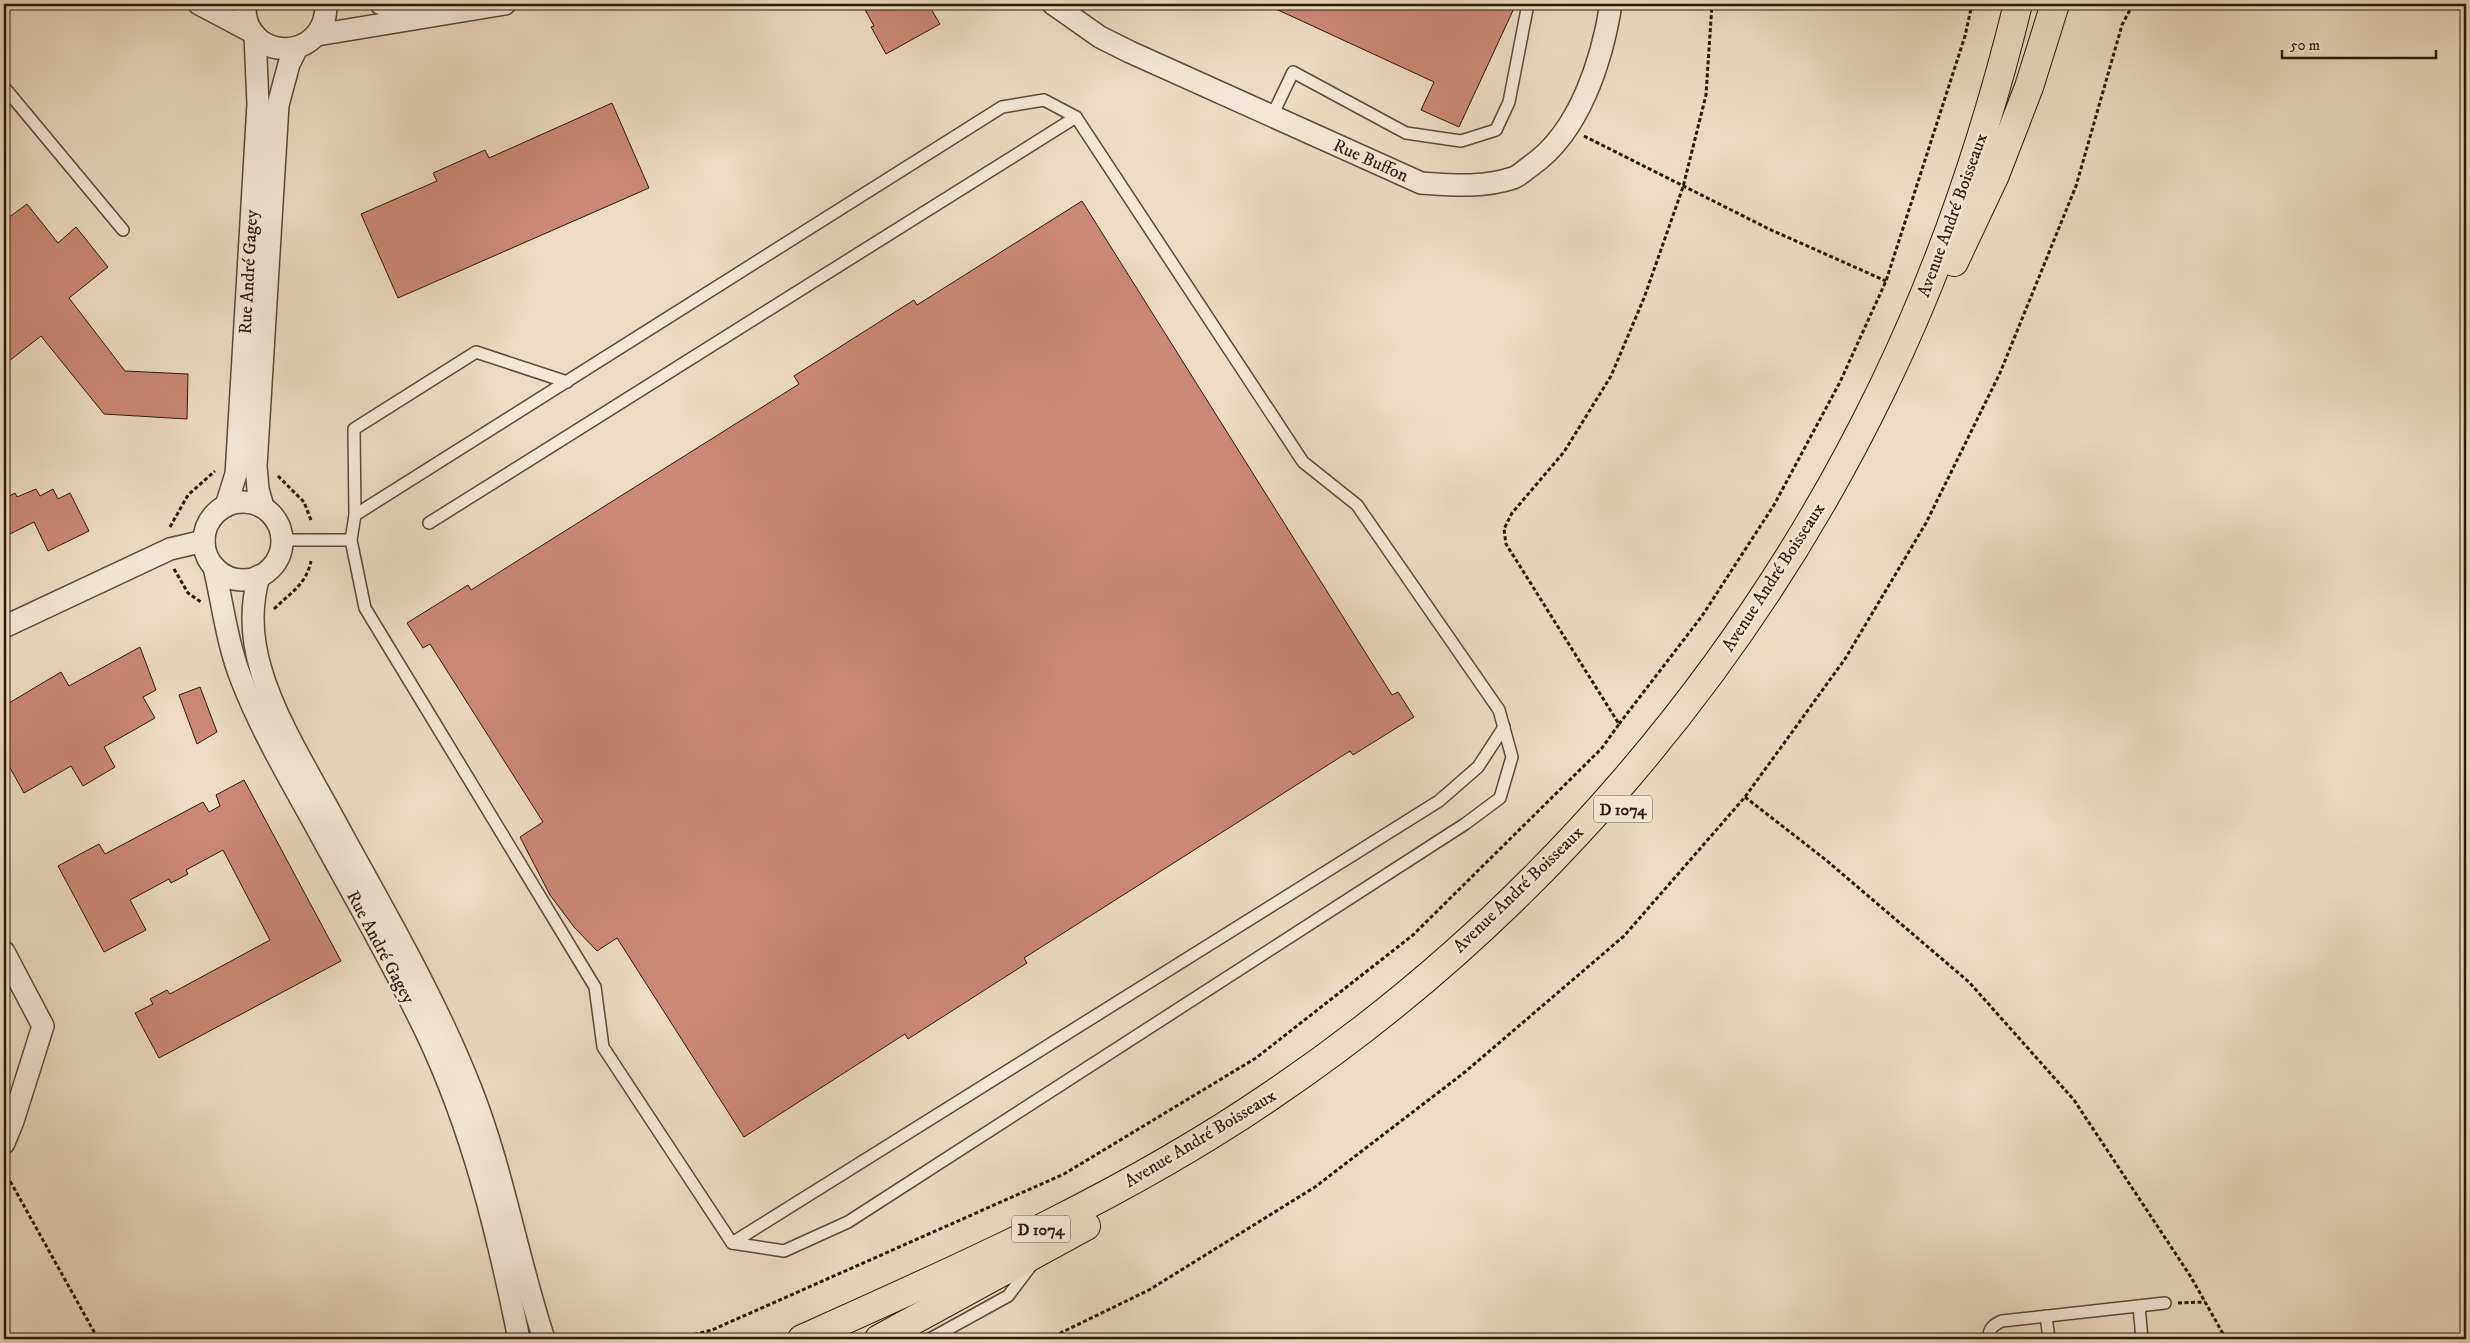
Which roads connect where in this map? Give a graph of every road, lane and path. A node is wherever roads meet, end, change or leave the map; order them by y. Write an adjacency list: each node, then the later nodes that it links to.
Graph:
1 (199, 4): 15 (street)
2 (245, 4): 15 (street, Rue André Gagey)
3 (326, 4): 16 (street)
4 (381, 4): 14 (street)
5 (505, 4): 14 (street)
6 (1053, 4): 19 (street, Rue Buffon)
7 (1528, 4): 19 (lane)
8 (1611, 4): 21 (street, Rue Buffon)
9 (1712, 4): 22 (path)
10 (1972, 4): 24 (path)
11 (2018, 4): 59 (main road, Avenue André Boisseaux / D 1074)
12 (2055, 4): 51 (main road, Avenue André Boisseaux / D 1074)
13 (2133, 4): 46 (path)
14 (458, 10): 16 (street)
15 (253, 34): 17 (street); 28 (street, Rue André Gagey)
16 (317, 35): 17 (street)
17 (297, 48): 29 (street, Rue André Gagey)
18 (4, 87): 23 (lane)
19 (1272, 116): 21 (street, Rue Buffon)
20 (1076, 117): 25 (lane); 32 (lane); 45 (lane)
21 (1569, 126): 22 (path)
22 (1683, 187): 24 (path)
23 (123, 230)
24 (1886, 281): 44 (path)
25 (567, 382): 30 (lane); 30 (lane)
26 (220, 466): 33 (path)
27 (275, 474): 31 (path)
28 (226, 506): 29 (street); 36 (street)
29 (263, 507): 34 (street)
30 (355, 515): 35 (lane)
31 (311, 520)
32 (429, 523)
33 (168, 535)
34 (282, 540): 35 (lane); 40 (street)
35 (351, 540): 50 (lane)
36 (204, 541): 39 (street); 43 (street)
37 (172, 561): 41 (path)
38 (311, 561): 42 (path)
39 (214, 567): 40 (street); 57 (street, Rue André Gagey)
40 (258, 576): 58 (street, Rue André Gagey)
41 (205, 603)
42 (271, 612)
43 (4, 627)
44 (1619, 724)
45 (1504, 727): 50 (lane); 50 (lane)
46 (1745, 797): 52 (path); 62 (path)
47 (4, 952): 48 (street)
48 (4, 1143)
49 (4, 1170): 56 (path)
50 (732, 1243)
51 (1044, 1249): 60 (main road, Avenue André Boisseaux / D 1074); 61 (lane)
52 (2205, 1302): 53 (path); 66 (path)
53 (2165, 1303): 54 (lane)
54 (2139, 1306): 55 (lane); 65 (lane)
55 (2046, 1316): 63 (lane); 64 (lane)
56 (98, 1339)
57 (520, 1339)
58 (544, 1339)
59 (802, 1339)
60 (879, 1339)
61 (930, 1339)
62 (1048, 1339)
63 (1989, 1339)
64 (2049, 1339)
65 (2142, 1339)
66 (2226, 1339)

